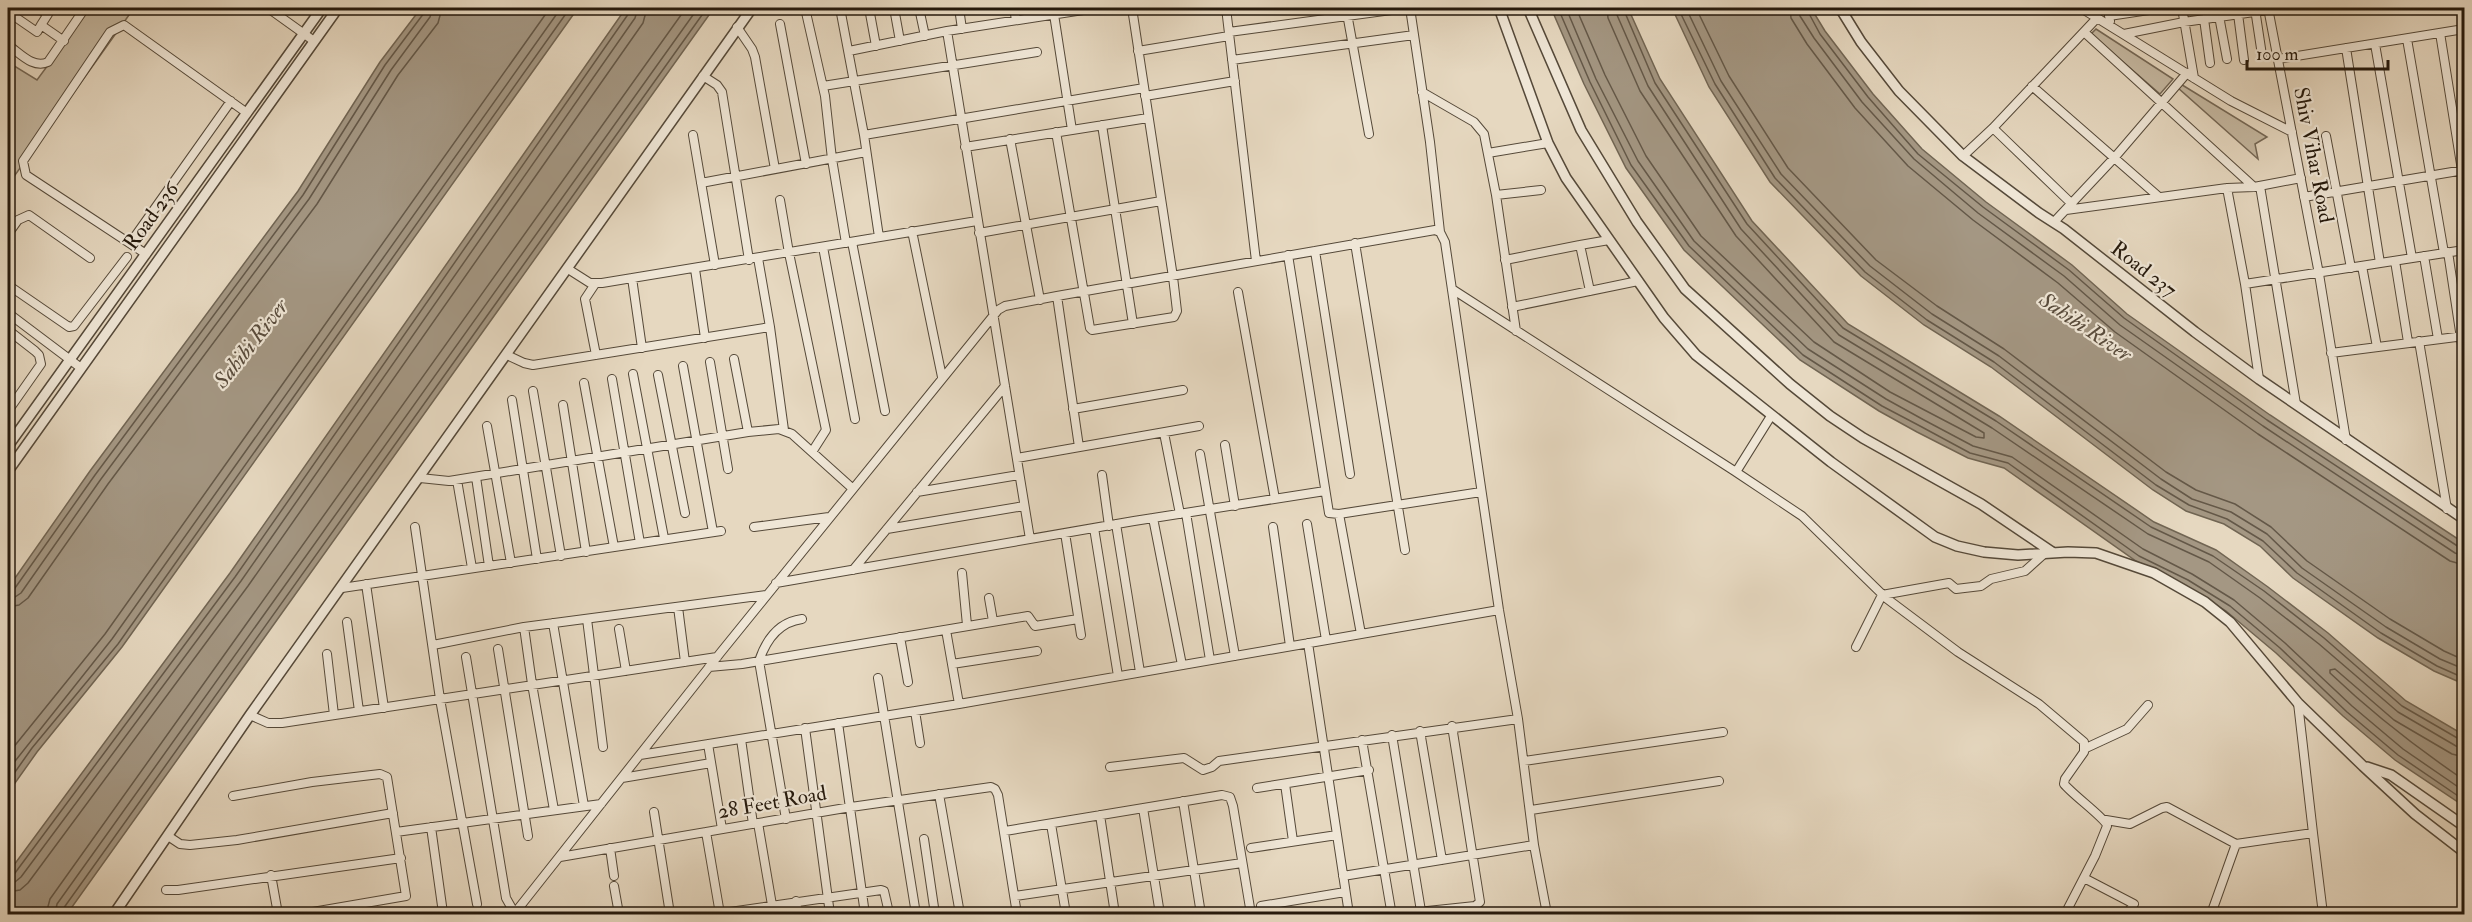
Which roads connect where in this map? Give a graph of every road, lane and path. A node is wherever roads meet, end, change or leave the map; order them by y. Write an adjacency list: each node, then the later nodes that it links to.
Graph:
1 (37, 8): 37 (street)
2 (85, 8): 51 (street)
3 (268, 8): 47 (street)
4 (322, 8): 47 (street, Road 236)
5 (338, 8): 52 (street)
6 (752, 8): 39 (street)
7 (805, 8): 73 (street)
8 (840, 8): 59 (street)
9 (869, 8): 57 (street)
10 (894, 8): 53 (street)
11 (919, 8): 49 (street)
12 (959, 8): 40 (street)
13 (1014, 8): 34 (street)
14 (1096, 8): 26 (street)
15 (1132, 8): 60 (street)
16 (1226, 8): 45 (street)
17 (1408, 8): 28 (street); 48 (street)
18 (1499, 8): 93 (street)
19 (1528, 8): 272 (street)
20 (1840, 8): 97 (street, Road 237)
21 (2081, 8): 32 (street)
22 (2162, 8): 29 (street)
23 (2182, 8): 35 (street)
24 (2268, 9): 25 (street); 66 (street, Shiv Vihar Road)
25 (2256, 10): 30 (street); 62 (street)
26 (1054, 11): 34 (street); 77 (street)
27 (8, 12): 37 (street)
28 (1347, 12): 45 (street); 54 (street)
29 (2108, 12): 38 (street)
30 (2238, 14): 31 (street); 65 (street)
31 (2219, 16): 33 (street); 63 (street)
32 (2097, 18): 38 (street); 43 (street)
33 (2204, 19): 35 (street); 67 (street)
34 (1016, 20): 40 (street)
35 (2184, 22): 46 (street); 70 (street)
36 (780, 24): 100 (street)
37 (41, 25): 51 (street)
38 (2111, 26): 46 (street)
39 (737, 27): 69 (street); 101 (street)
40 (962, 29): 42 (street)
41 (2464, 29): 44 (street)
42 (947, 31): 49 (street); 68 (street)
43 (2084, 32): 74 (street); 79 (street)
44 (2440, 33): 50 (street); 102 (street)
45 (1229, 34): 60 (street); 64 (street)
46 (2124, 34): 70 (street)
47 (304, 35): 52 (street); 80 (street, Road 236)
48 (1414, 35): 54 (street); 76 (street)
49 (925, 36): 53 (street)
50 (2407, 39): 55 (street); 103 (street)
51 (64, 41): 56 (street)
52 (314, 41): 193 (street)
53 (900, 41): 57 (street)
54 (1354, 43): 64 (street); 88 (street)
55 (2376, 44): 58 (street); 106 (street)
56 (8, 45)
57 (876, 46): 59 (street)
58 (2346, 48): 66 (street); 109 (street)
59 (849, 51): 71 (street)
60 (1138, 51): 75 (street)
61 (1037, 52): 68 (street)
62 (2262, 55)
63 (2227, 59)
64 (1232, 60): 72 (street)
65 (2244, 60)
66 (2278, 60): 87 (street, Shiv Vihar Road)
67 (2210, 63)
68 (952, 65): 71 (street); 81 (street)
69 (703, 76): 104 (street); 154 (street)
70 (2191, 76): 79 (street); 87 (street)
71 (854, 81): 73 (street); 90 (street)
72 (1235, 81): 75 (street); 148 (street)
73 (823, 86): 99 (street)
74 (2032, 86): 84 (street); 98 (street)
75 (1144, 92): 77 (street); 82 (street)
76 (1422, 92): 96 (street); 126 (street)
77 (1067, 100): 81 (street); 85 (street)
78 (231, 101): 80 (street); 132 (street); 132 (street)
79 (2162, 102): 98 (street); 110 (street)
80 (247, 113): 140 (street, Road 236)
81 (960, 118): 90 (street); 94 (street)
82 (1148, 118): 83 (street); 118 (street)
83 (1102, 125): 85 (street); 120 (street)
84 (1993, 128): 97 (street); 119 (street)
85 (1072, 130): 86 (street)
86 (1056, 132): 92 (street); 121 (street)
87 (2292, 132): 105 (street, Shiv Vihar Road)
88 (1369, 134)
89 (693, 135): 107 (street)
90 (864, 135): 95 (street)
91 (2326, 136): 113 (street)
92 (1010, 140): 94 (street); 124 (street)
93 (1548, 143): 96 (street); 130 (street)
94 (964, 147): 122 (street)
95 (866, 152): 99 (street); 129 (street)
96 (1488, 153): 114 (street)
97 (1963, 156): 123 (street, Road 237)
98 (2115, 157): 116 (street); 119 (street)
99 (832, 159): 100 (street); 131 (street)
100 (806, 164): 101 (street)
101 (775, 169): 104 (street)
102 (2464, 170): 103 (street); 108 (street)
103 (2429, 176): 106 (street); 139 (street)
104 (736, 177): 107 (street); 146 (street)
105 (2301, 178): 110 (street); 115 (street, Shiv Vihar Road)
106 (2398, 181): 109 (street); 145 (street)
107 (701, 183): 151 (street)
108 (2464, 183)
109 (2369, 186): 113 (street); 150 (street)
110 (2257, 187): 111 (street); 159 (street)
111 (2227, 188): 116 (street); 162 (street)
112 (1541, 190): 114 (street)
113 (2336, 192): 115 (street); 153 (street)
114 (1496, 195): 147 (street)
115 (2304, 197): 156 (street, Shiv Vihar Road)
116 (2159, 198): 119 (street)
117 (780, 200): 138 (street)
118 (1161, 201): 120 (street); 157 (street)
119 (2069, 207): 123 (street)
120 (1115, 209): 121 (street); 164 (street)
121 (1071, 217): 124 (street); 167 (street)
122 (977, 221): 125 (street); 127 (street)
123 (2054, 222): 198 (street, Road 237)
124 (1026, 225): 127 (street); 170 (street)
125 (912, 231): 129 (street); 196 (street)
126 (1440, 232): 133 (street); 165 (street)
127 (979, 233): 173 (street)
128 (8, 234): 144 (street)
129 (879, 237): 131 (street)
130 (1609, 240): 134 (street); 160 (street)
131 (849, 242): 135 (street); 208 (street)
132 (130, 243): 140 (street)
133 (1355, 243): 136 (street); 247 (street)
134 (1580, 245): 147 (street); 166 (street)
135 (823, 247): 138 (street); 210 (street)
136 (1315, 250): 141 (street); 236 (street)
137 (2464, 250): 139 (street)
138 (789, 253): 146 (street); 224 (street)
139 (2446, 253): 142 (street); 178 (street)
140 (146, 254): 189 (street, Road 236)
141 (1288, 255): 148 (street); 243 (street)
142 (2424, 256): 145 (street); 180 (street)
143 (127, 257): 163 (street)
144 (90, 258)
145 (2412, 258): 149 (street)
146 (754, 259): 151 (street); 175 (street)
147 (1505, 260): 171 (street)
148 (1256, 261): 157 (street)
149 (2395, 261): 150 (street); 182 (street)
150 (2380, 263): 152 (street)
151 (716, 266): 155 (street)
152 (2362, 266): 153 (street); 183 (street)
153 (2351, 268): 156 (street)
154 (568, 269): 161 (street); 186 (street)
155 (695, 269): 158 (street); 179 (street)
156 (2319, 273): 159 (street); 185 (street, Shiv Vihar Road)
157 (1173, 277): 164 (street); 174 (street)
158 (632, 278): 161 (street); 184 (street)
159 (2277, 279): 162 (street); 204 (street)
160 (1638, 281): 166 (street); 209 (street)
161 (595, 284): 187 (street)
162 (2245, 284): 198 (street)
163 (8, 285)
164 (1127, 285): 167 (street); 174 (street)
165 (1452, 289): 177 (street); 245 (street)
166 (1590, 291): 171 (street)
167 (1083, 292): 169 (street); 174 (street)
168 (1238, 292): 246 (street)
169 (1057, 296): 170 (street); 206 (street)
170 (1040, 300): 173 (street)
171 (1512, 307): 177 (street)
172 (8, 313): 189 (street)
173 (993, 314): 196 (street); 200 (street)
174 (1133, 324)
175 (770, 327): 179 (street); 213 (street)
176 (8, 330): 207 (street)
177 (1516, 331): 234 (street)
178 (2463, 336): 180 (street); 188 (street)
179 (705, 338): 184 (street)
180 (2438, 339): 181 (street)
181 (2419, 341): 182 (street); 250 (street)
182 (2408, 342): 183 (street)
183 (2377, 347): 185 (street)
184 (642, 348): 187 (street)
185 (2331, 353): 217 (street, Shiv Vihar Road)
186 (507, 355): 187 (street); 240 (street)
187 (596, 355)
188 (2464, 358)
189 (70, 359): 193 (street); 220 (street, Road 236)
190 (734, 359): 214 (street)
191 (710, 362): 216 (street)
192 (683, 366): 218 (street)
193 (81, 368): 233 (street)
194 (633, 374): 223 (street)
195 (658, 375): 221 (street)
196 (942, 376): 242 (street)
197 (612, 379): 225 (street)
198 (2259, 379): 204 (street, Road 237)
199 (584, 383): 227 (street)
200 (1005, 386): 228 (street); 244 (street)
201 (1183, 390): 206 (street)
202 (533, 391): 230 (street)
203 (512, 400): 232 (street)
204 (2296, 404): 217 (street, Road 237)
205 (563, 405): 229 (street)
206 (1073, 409): 222 (street)
207 (8, 411)
208 (885, 411)
209 (1771, 416): 234 (street); 272 (street)
210 (855, 419)
211 (487, 426): 235 (street)
212 (1199, 426): 215 (street)
213 (784, 430): 214 (street); 224 (street)
214 (748, 432): 216 (street)
215 (1164, 433): 222 (street); 253 (street)
216 (723, 436): 218 (street); 231 (street)
217 (2346, 440): 250 (street, Road 237)
218 (698, 441): 221 (street); 266 (street)
219 (1225, 445): 249 (street)
220 (8, 446)
221 (672, 446): 223 (street); 252 (street)
222 (1079, 447): 228 (street)
223 (647, 450): 225 (street); 266 (street)
224 (812, 452): 242 (street)
225 (625, 454): 227 (street); 268 (street)
226 (1200, 454): 251 (street)
227 (596, 458): 229 (street); 269 (street)
228 (1017, 458): 237 (street)
229 (572, 462): 230 (street); 271 (street)
230 (545, 466): 232 (street); 273 (street)
231 (728, 469)
232 (522, 470): 235 (street); 274 (street)
233 (8, 471)
234 (1736, 472): 285 (street)
235 (495, 474): 239 (street); 275 (street)
236 (1350, 474)
237 (1019, 475): 244 (street); 248 (street)
238 (1102, 475): 259 (street)
239 (476, 477): 241 (street); 276 (street)
240 (420, 478): 241 (street); 283 (street)
241 (457, 480): 277 (street)
242 (852, 488): 255 (street)
243 (1325, 491): 246 (street); 254 (street)
244 (917, 492): 264 (street)
245 (1481, 492): 247 (street); 288 (street)
246 (1275, 500): 249 (street)
247 (1397, 504): 254 (street); 270 (street)
248 (1024, 506): 264 (street); 267 (street)
249 (1234, 506): 251 (street)
250 (2447, 509): 257 (street, Road 237)
251 (1209, 510): 253 (street); 310 (street)
252 (685, 513)
253 (1183, 514): 256 (street); 313 (street)
254 (1339, 514): 299 (street)
255 (829, 517): 262 (street); 281 (street)
256 (1153, 518): 259 (street); 317 (street)
257 (2464, 519)
258 (1307, 524): 302 (street)
259 (1112, 525): 263 (street); 320 (street)
260 (1273, 526): 305 (street)
261 (414, 527): 280 (street)
262 (754, 527)
263 (1094, 528): 265 (street); 322 (street)
264 (887, 529): 278 (street)
265 (1065, 533): 267 (street); 289 (street)
266 (664, 538): 268 (street)
267 (1030, 539): 278 (street)
268 (640, 543): 269 (street)
269 (614, 547): 271 (street)
270 (1405, 550)
271 (586, 552): 273 (street)
272 (2049, 552): 285 (street); 330 (street)
273 (561, 556): 274 (street)
274 (537, 559): 275 (street)
275 (511, 563): 276 (street)
276 (489, 566): 277 (street)
277 (472, 568): 280 (street)
278 (853, 570): 281 (street)
279 (962, 573): 295 (street)
280 (422, 575): 282 (street); 304 (street)
281 (776, 583): 284 (street)
282 (366, 584): 283 (street); 333 (street)
283 (342, 588): 336 (street)
284 (766, 595): 287 (street); 312 (street)
285 (1882, 595): 306 (street); 353 (street)
286 (989, 598): 292 (street)
287 (678, 607): 290 (street); 315 (street)
288 (1499, 610): 299 (street); 339 (street)
289 (1078, 618): 292 (street); 300 (street)
290 (587, 619): 294 (street); 321 (street)
291 (802, 620): 314 (street)
292 (993, 621): 295 (street)
293 (346, 622): 334 (street)
294 (553, 623): 296 (street); 324 (street)
295 (968, 625): 298 (street)
296 (524, 627): 304 (street); 326 (street)
297 (619, 629): 319 (street)
298 (946, 630): 301 (street); 316 (street)
299 (1360, 634): 302 (street)
300 (1081, 635)
301 (900, 637): 314 (street); 325 (street)
302 (1326, 640): 303 (street)
303 (1308, 643): 305 (street); 351 (street)
304 (433, 645): 329 (street)
305 (1290, 646): 310 (street)
306 (1856, 647)
307 (498, 649): 327 (street)
308 (1037, 651): 316 (street)
309 (327, 654): 337 (street)
310 (1235, 656): 313 (street)
311 (466, 657): 328 (street)
312 (717, 657): 315 (street); 318 (street)
313 (1210, 660): 317 (street)
314 (759, 661): 318 (street); 345 (street)
315 (686, 662): 319 (street)
316 (952, 664): 331 (street)
317 (1182, 665): 320 (street)
318 (709, 667): 354 (street)
319 (626, 670): 321 (street)
320 (1140, 672): 322 (street)
321 (594, 675): 324 (street); 352 (street)
322 (1118, 676): 331 (street)
323 (878, 678): 338 (street)
324 (563, 680): 326 (street); 370 (street)
325 (908, 682)
326 (532, 684): 327 (street); 373 (street)
327 (503, 689): 328 (street); 378 (street)
328 (472, 694): 329 (street); 380 (street)
329 (441, 699): 333 (street); 383 (street)
330 (2298, 703): 357 (street); 392 (street)
331 (959, 704): 335 (street)
332 (2148, 705): 353 (street)
333 (384, 708): 334 (street)
334 (359, 711): 337 (street)
335 (915, 711): 338 (street); 349 (street)
336 (250, 715): 337 (street); 394 (street)
337 (334, 715)
338 (884, 716): 340 (street); 367 (street)
339 (1518, 718): 341 (street); 355 (street)
340 (838, 723): 342 (street); 371 (street)
341 (1452, 726): 343 (street); 404 (street)
342 (806, 728): 345 (street); 377 (street)
343 (1420, 731): 346 (street); 407 (street)
344 (1723, 732): 355 (street)
345 (772, 734): 347 (street); 381 (street)
346 (1392, 735): 348 (street); 409 (street)
347 (741, 739): 350 (street); 384 (street)
348 (1362, 740): 351 (street); 359 (street)
349 (920, 742)
350 (708, 744): 354 (street); 356 (street)
351 (1323, 746): 358 (street); 361 (street)
352 (603, 747)
353 (2086, 748): 382 (street)
354 (640, 755): 360 (street)
355 (1524, 761): 374 (street)
356 (711, 763): 360 (street); 388 (street)
357 (2363, 766): 386 (street); 403 (street)
358 (1110, 767)
359 (1369, 770): 361 (street); 411 (street)
360 (622, 778): 369 (street)
361 (1328, 778): 363 (street); 393 (street)
362 (1719, 781): 374 (street)
363 (1285, 784): 364 (street); 398 (street)
364 (1257, 788)
365 (939, 794): 367 (street, 28 Feet Road); 389 (street, 28 Feet Road); 445 (street)
366 (233, 796): 376 (street)
367 (898, 800): 371 (street, 28 Feet Road); 443 (street)
368 (1183, 801): 372 (street); 408 (street); 410 (street)
369 (602, 804): 370 (street); 405 (street)
370 (584, 806): 373 (street)
371 (851, 807): 377 (street, 28 Feet Road); 421 (street)
372 (1143, 808): 379 (street); 414 (street)
373 (554, 810): 378 (street)
374 (1531, 810): 400 (street)
375 (654, 812): 397 (street)
376 (393, 813): 390 (street); 394 (street)
377 (817, 813): 381 (street, 28 Feet Road); 424 (street)
378 (524, 814): 380 (street); 395 (street)
379 (1100, 815): 385 (street); 417 (street)
380 (494, 819): 383 (street); 433 (street)
381 (786, 819): 384 (street, 28 Feet Road)
382 (2106, 820): 399 (street); 416 (street)
383 (463, 822): 387 (street); 426 (street)
384 (755, 824): 388 (street, 28 Feet Road); 428 (street)
385 (1051, 824): 389 (street); 419 (street)
386 (2464, 826)
387 (431, 827): 390 (street); 430 (street)
388 (722, 829): 391 (street, 28 Feet Road)
389 (1005, 831): 423 (street)
390 (396, 832): 406 (street)
391 (706, 832): 397 (street, 28 Feet Road); 434 (street)
392 (2313, 833): 399 (street); 458 (street)
393 (1337, 834): 398 (street); 415 (street)
394 (168, 836): 435 (street)
395 (528, 836)
396 (924, 839): 444 (street)
397 (659, 840): 401 (street, 28 Feet Road); 439 (street)
398 (1293, 841): 402 (street)
399 (2236, 844): 457 (street)
400 (1534, 845): 404 (street); 454 (street)
401 (610, 848): 405 (street, 28 Feet Road); 413 (street)
402 (1251, 848)
403 (2464, 852)
404 (1473, 855): 407 (street); 429 (street)
405 (560, 857): 433 (street)
406 (401, 858): 412 (street); 437 (street)
407 (1442, 860): 409 (street)
408 (1242, 863): 410 (street); 451 (street)
409 (1413, 865): 411 (street); 429 (street)
410 (1194, 870): 414 (street); 450 (street)
411 (1384, 870): 415 (street); 453 (street)
412 (271, 875): 420 (street); 436 (street)
413 (614, 876)
414 (1154, 876): 417 (street); 449 (street)
415 (1343, 876): 422 (street)
416 (2084, 878): 455 (street); 456 (street)
417 (1110, 882): 419 (street); 448 (street)
418 (614, 886): 438 (street)
419 (1062, 889): 423 (street); 447 (street)
420 (166, 890)
421 (861, 892): 424 (street); 432 (street); 442 (street)
422 (1346, 892): 427 (street); 452 (street)
423 (1015, 896): 446 (street)
424 (828, 898): 425 (street); 441 (street)
425 (796, 901): 428 (street); 440 (street)
426 (477, 904)
427 (1261, 906)
428 (768, 909): 431 (street)
429 (1421, 911): 453 (street)
430 (443, 913)
431 (730, 913): 434 (street)
432 (889, 913)
433 (515, 914)
434 (718, 914)
435 (114, 915)
436 (278, 915)
437 (301, 915)
438 (619, 915)
439 (670, 915)
440 (798, 915)
441 (830, 915)
442 (865, 915)
443 (916, 915)
444 (935, 915)
445 (960, 915)
446 (1017, 915)
447 (1066, 915)
448 (1116, 915)
449 (1160, 915)
450 (1202, 915)
451 (1251, 915)
452 (1349, 915)
453 (1397, 915)
454 (1547, 915)
455 (2065, 915)
456 (2127, 915)
457 (2211, 915)
458 (2322, 915)

